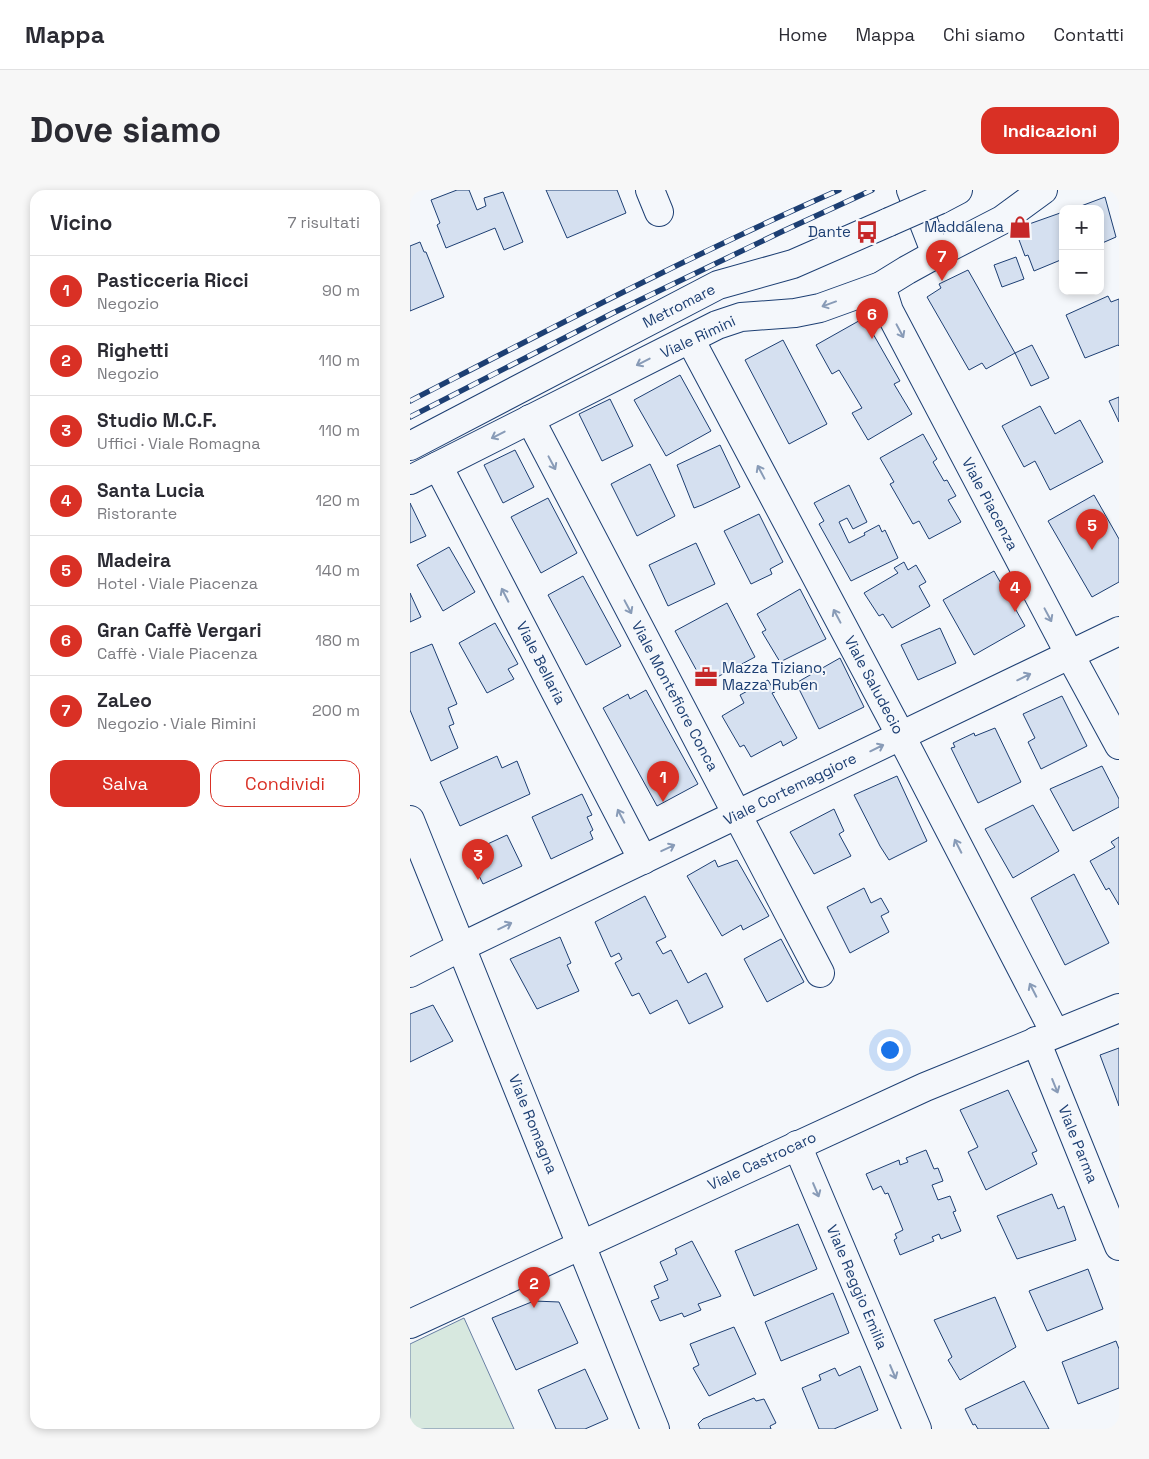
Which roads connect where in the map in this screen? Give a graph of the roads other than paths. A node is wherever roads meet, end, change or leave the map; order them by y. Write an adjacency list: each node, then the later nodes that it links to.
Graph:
1 (910, 190): 4 (street)
2 (1044, 190): 4 (street, Viale Rimini)
3 (949, 195): 8 (street, Metromare, bridge)
4 (936, 254): 5 (street, Viale Rimini)
5 (881, 286): 6 (street, Viale Rimini, one-way to 6); 12 (street, Viale Piacenza, one-way to 12)
6 (690, 338): 7 (street, Viale Rimini, one-way to 7); 13 (street, Viale Saludecio, one-way to 6)
7 (530, 420): 9 (street, Viale Rimini, one-way to 9); 15 (street, Viale Montefiore Conca, one-way to 15)
8 (410, 446)
9 (438, 466): 10 (street, Viale Rimini); 17 (street, Viale Bellaria, one-way to 9)
10 (410, 480)
11 (1119, 631): 12 (street, Viale Cortemaggiore)
12 (1070, 655): 13 (street, Viale Cortemaggiore, one-way to 12); 14 (street, Viale Piacenza)
13 (901, 736): 15 (street, Viale Cortemaggiore, one-way to 13); 22 (street, Viale Saludecio, one-way to 13)
14 (1119, 745)
15 (737, 815): 17 (street, Viale Cortemaggiore, one-way to 15); 19 (street, Viale Montefiore Conca)
16 (410, 820): 18 (street, Viale Romagna)
17 (643, 860): 18 (street, Viale Cortemaggiore, one-way to 17)
18 (461, 947): 20 (street, Viale Cortemaggiore); 24 (street, Viale Romagna)
19 (820, 972)
20 (410, 973)
21 (1119, 1008): 22 (street, Viale Castrocaro)
22 (1046, 1037): 23 (street, Viale Castrocaro); 25 (street, Viale Parma, one-way to 25)
23 (796, 1145): 24 (street, Viale Castrocaro); 28 (street, Viale Reggio Emilia, one-way to 28)
24 (582, 1245): 26 (street, Viale Castrocaro); 27 (street, Viale Romagna)
25 (1119, 1246)
26 (410, 1324)
27 (655, 1429)
28 (917, 1429)

